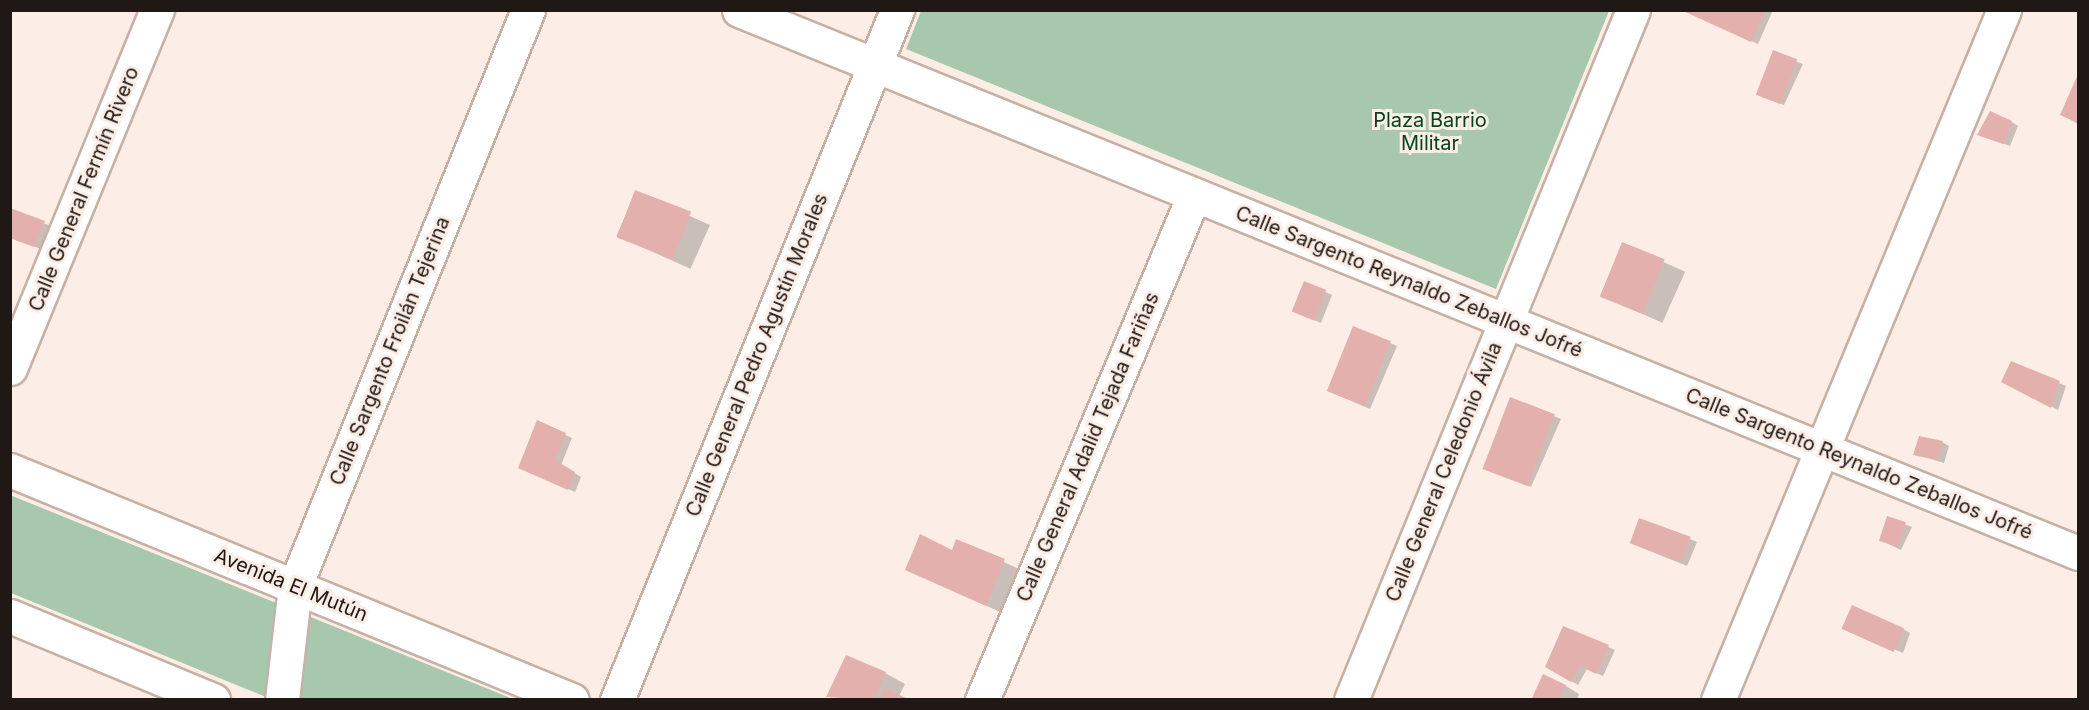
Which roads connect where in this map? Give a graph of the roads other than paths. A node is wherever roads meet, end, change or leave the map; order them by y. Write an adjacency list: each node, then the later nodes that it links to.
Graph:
1 (157, 10): 10 (street, Calle General Fermín Rivero)
2 (528, 10): 14 (street, Calle Sargento Froilán Tejerina)
3 (739, 10): 7 (street, Calle Sargento Reynaldo Zeballos Jofré)
4 (897, 10): 7 (street, Calle General Pedro Agustín Morales)
5 (1633, 10): 9 (street, Calle General Celedonio Ávila)
6 (2004, 10): 11 (street)
7 (875, 66): 8 (street, Calle Sargento Reynaldo Zeballos Jofré); 19 (street, Calle General Pedro Agustín Morales)
8 (1194, 195): 9 (street, Calle Sargento Reynaldo Zeballos Jofré); 20 (street, Calle General Adalid Tejada Fariñas)
9 (1506, 321): 11 (street, Calle Sargento Reynaldo Zeballos Jofré); 21 (street, Calle General Celedonio Ávila)
10 (10, 368)
11 (1822, 449): 13 (street, Calle Sargento Reynaldo Zeballos Jofré); 22 (street)
12 (10, 470): 14 (street, Avenida El Mutún)
13 (2079, 553)
14 (295, 586): 17 (street, Calle Sargento Froilán Tejerina); 18 (street, Avenida El Mutún)
15 (10, 616): 16 (street)
16 (213, 699)
17 (282, 699)
18 (572, 699)
19 (618, 699)
20 (982, 699)
21 (1351, 699)
22 (1718, 699)

